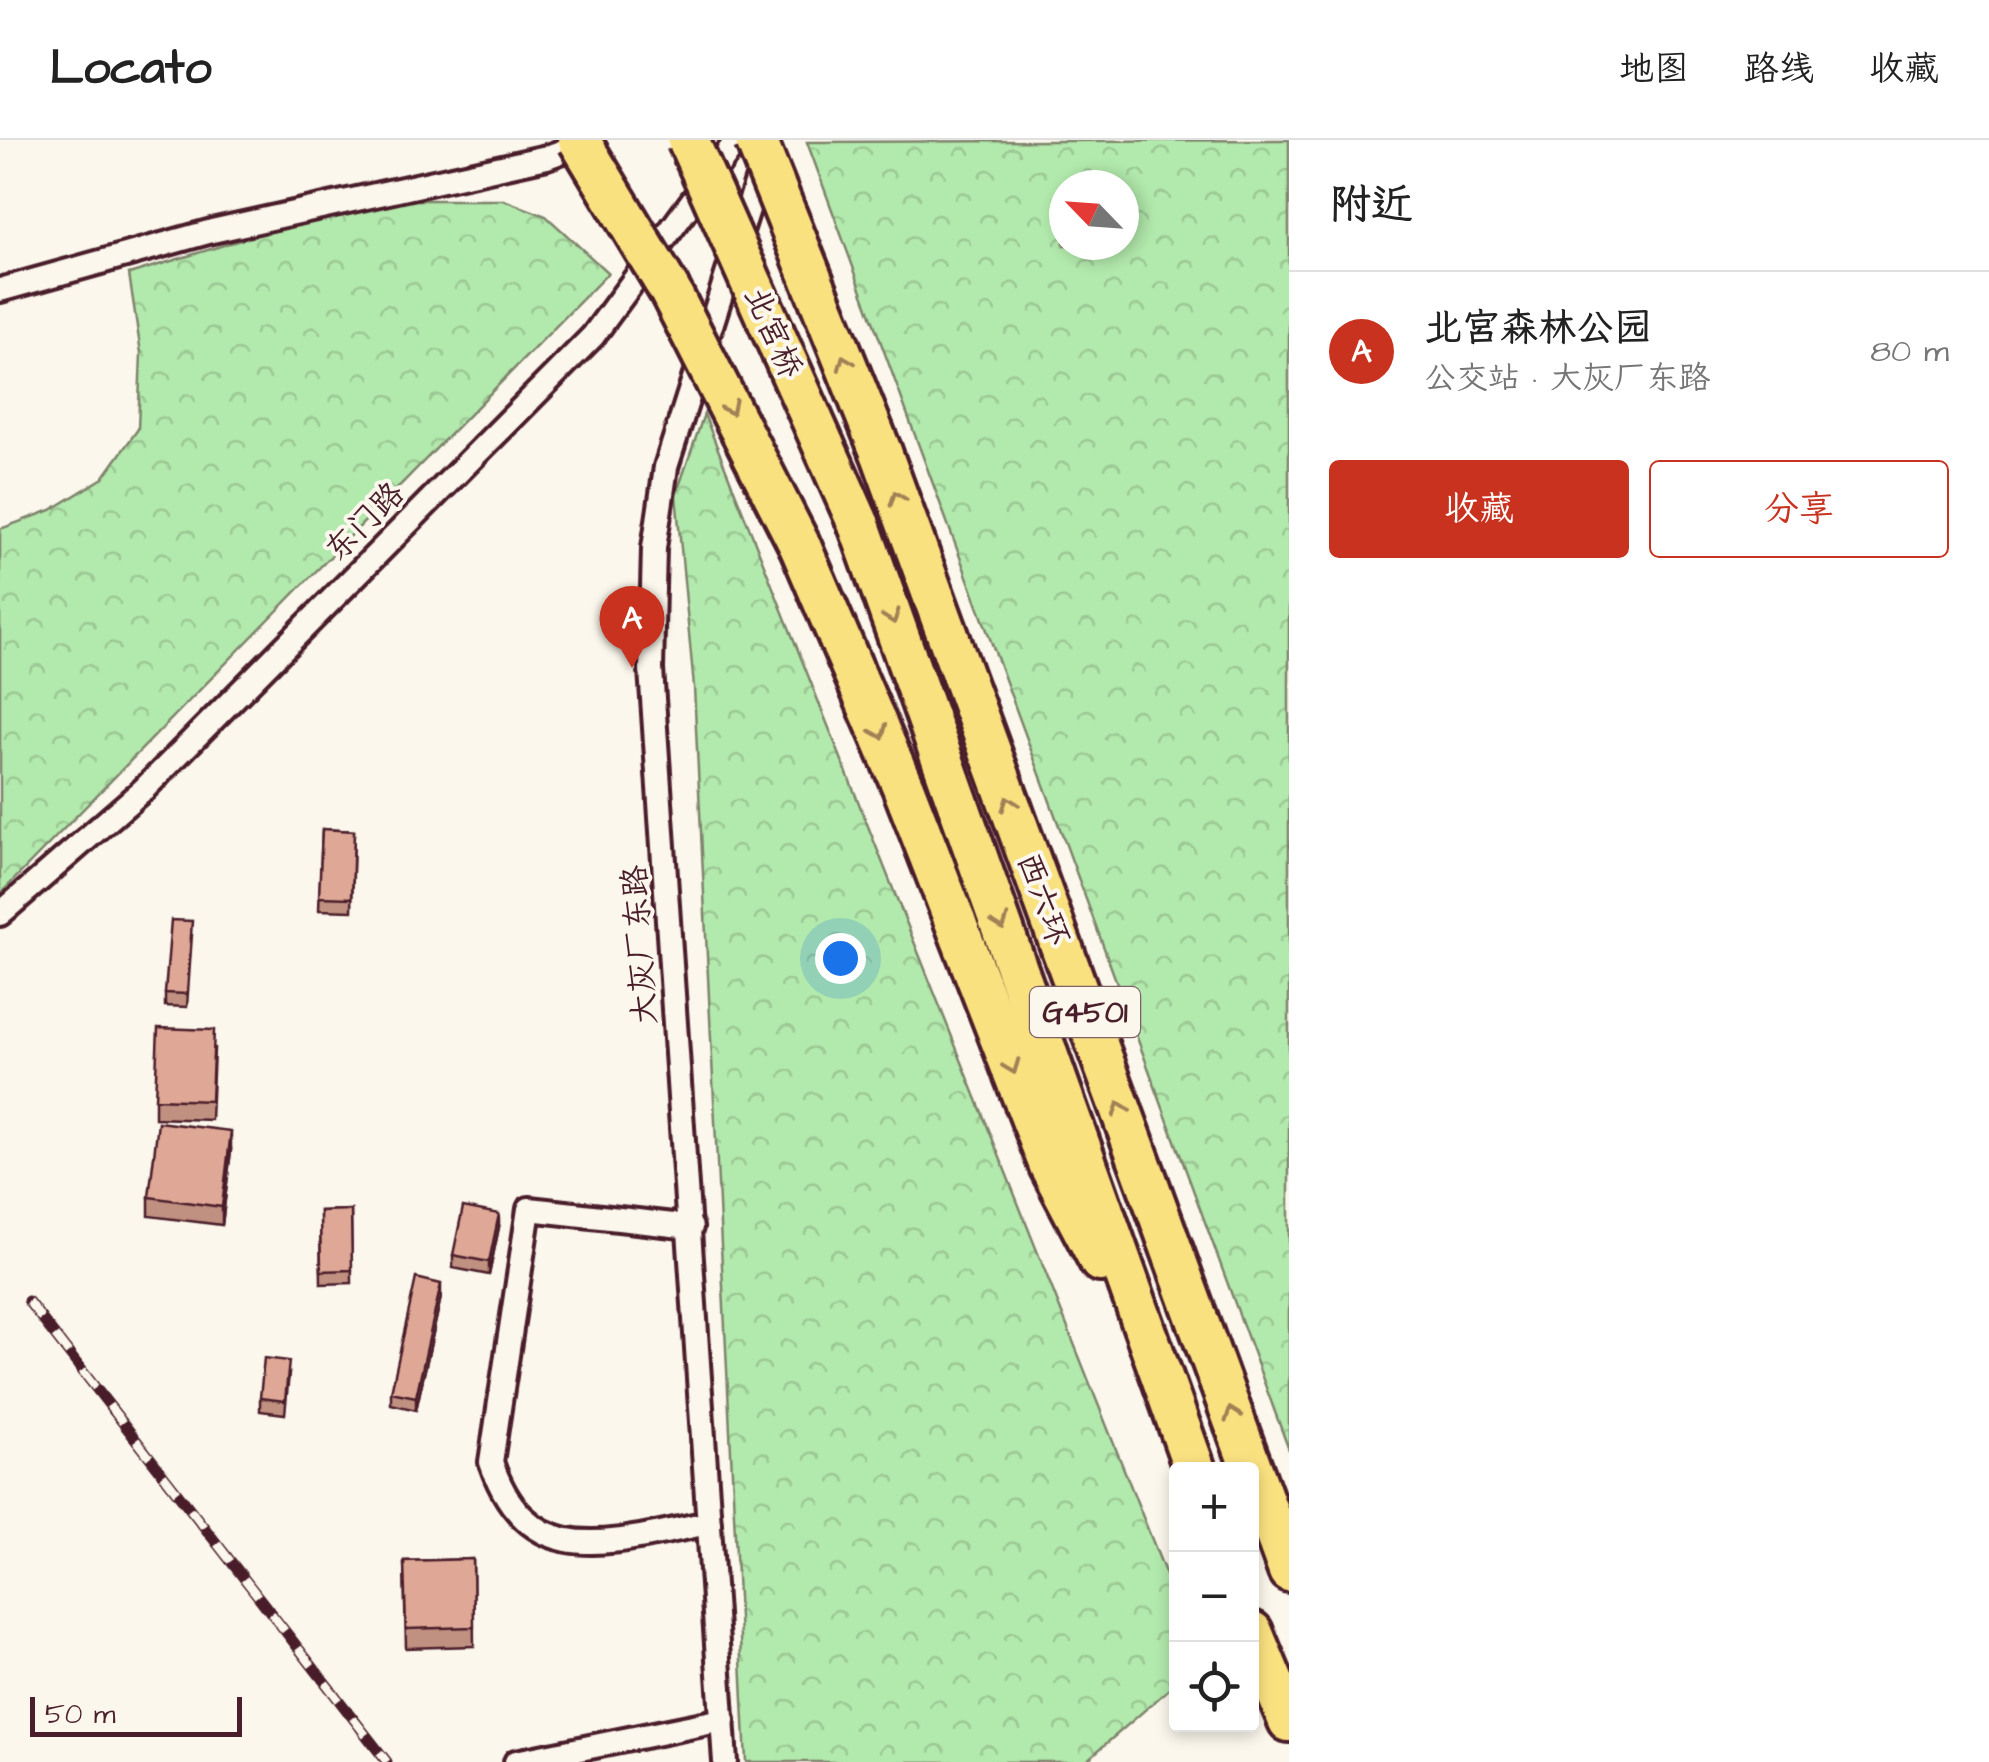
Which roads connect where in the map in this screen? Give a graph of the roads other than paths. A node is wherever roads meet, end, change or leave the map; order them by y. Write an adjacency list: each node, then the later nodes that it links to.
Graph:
1 (580, 140): 12 (highway, one-way to 12, bridge)
2 (592, 140): 7 (street)
3 (688, 140): 9 (highway, 北宫桥 / G4501, bridge)
4 (737, 140): 10 (street, 东门路)
5 (756, 140): 8 (highway, 北宫桥 / G4501, one-way to 5, bridge)
6 (770, 140): 11 (street, 大灰厂东路)
7 (0, 290)
8 (881, 452): 15 (highway, 西六环 / G4501, one-way to 8)
9 (859, 525): 12 (highway, 西六环 / G4501, one-way to 12)
10 (0, 914)
11 (692, 1227): 14 (street, 大灰厂东路); 14 (street)
12 (1169, 1394): 13 (highway, 西六环 / G4501)
13 (1192, 1462)
14 (709, 1523): 18 (street, 大灰厂东路)
15 (1289, 1572)
16 (1254, 1642): 17 (highway)
17 (1285, 1711)
18 (723, 1720): 19 (street); 20 (street, 大灰厂东路)
19 (516, 1762)
20 (726, 1762)

